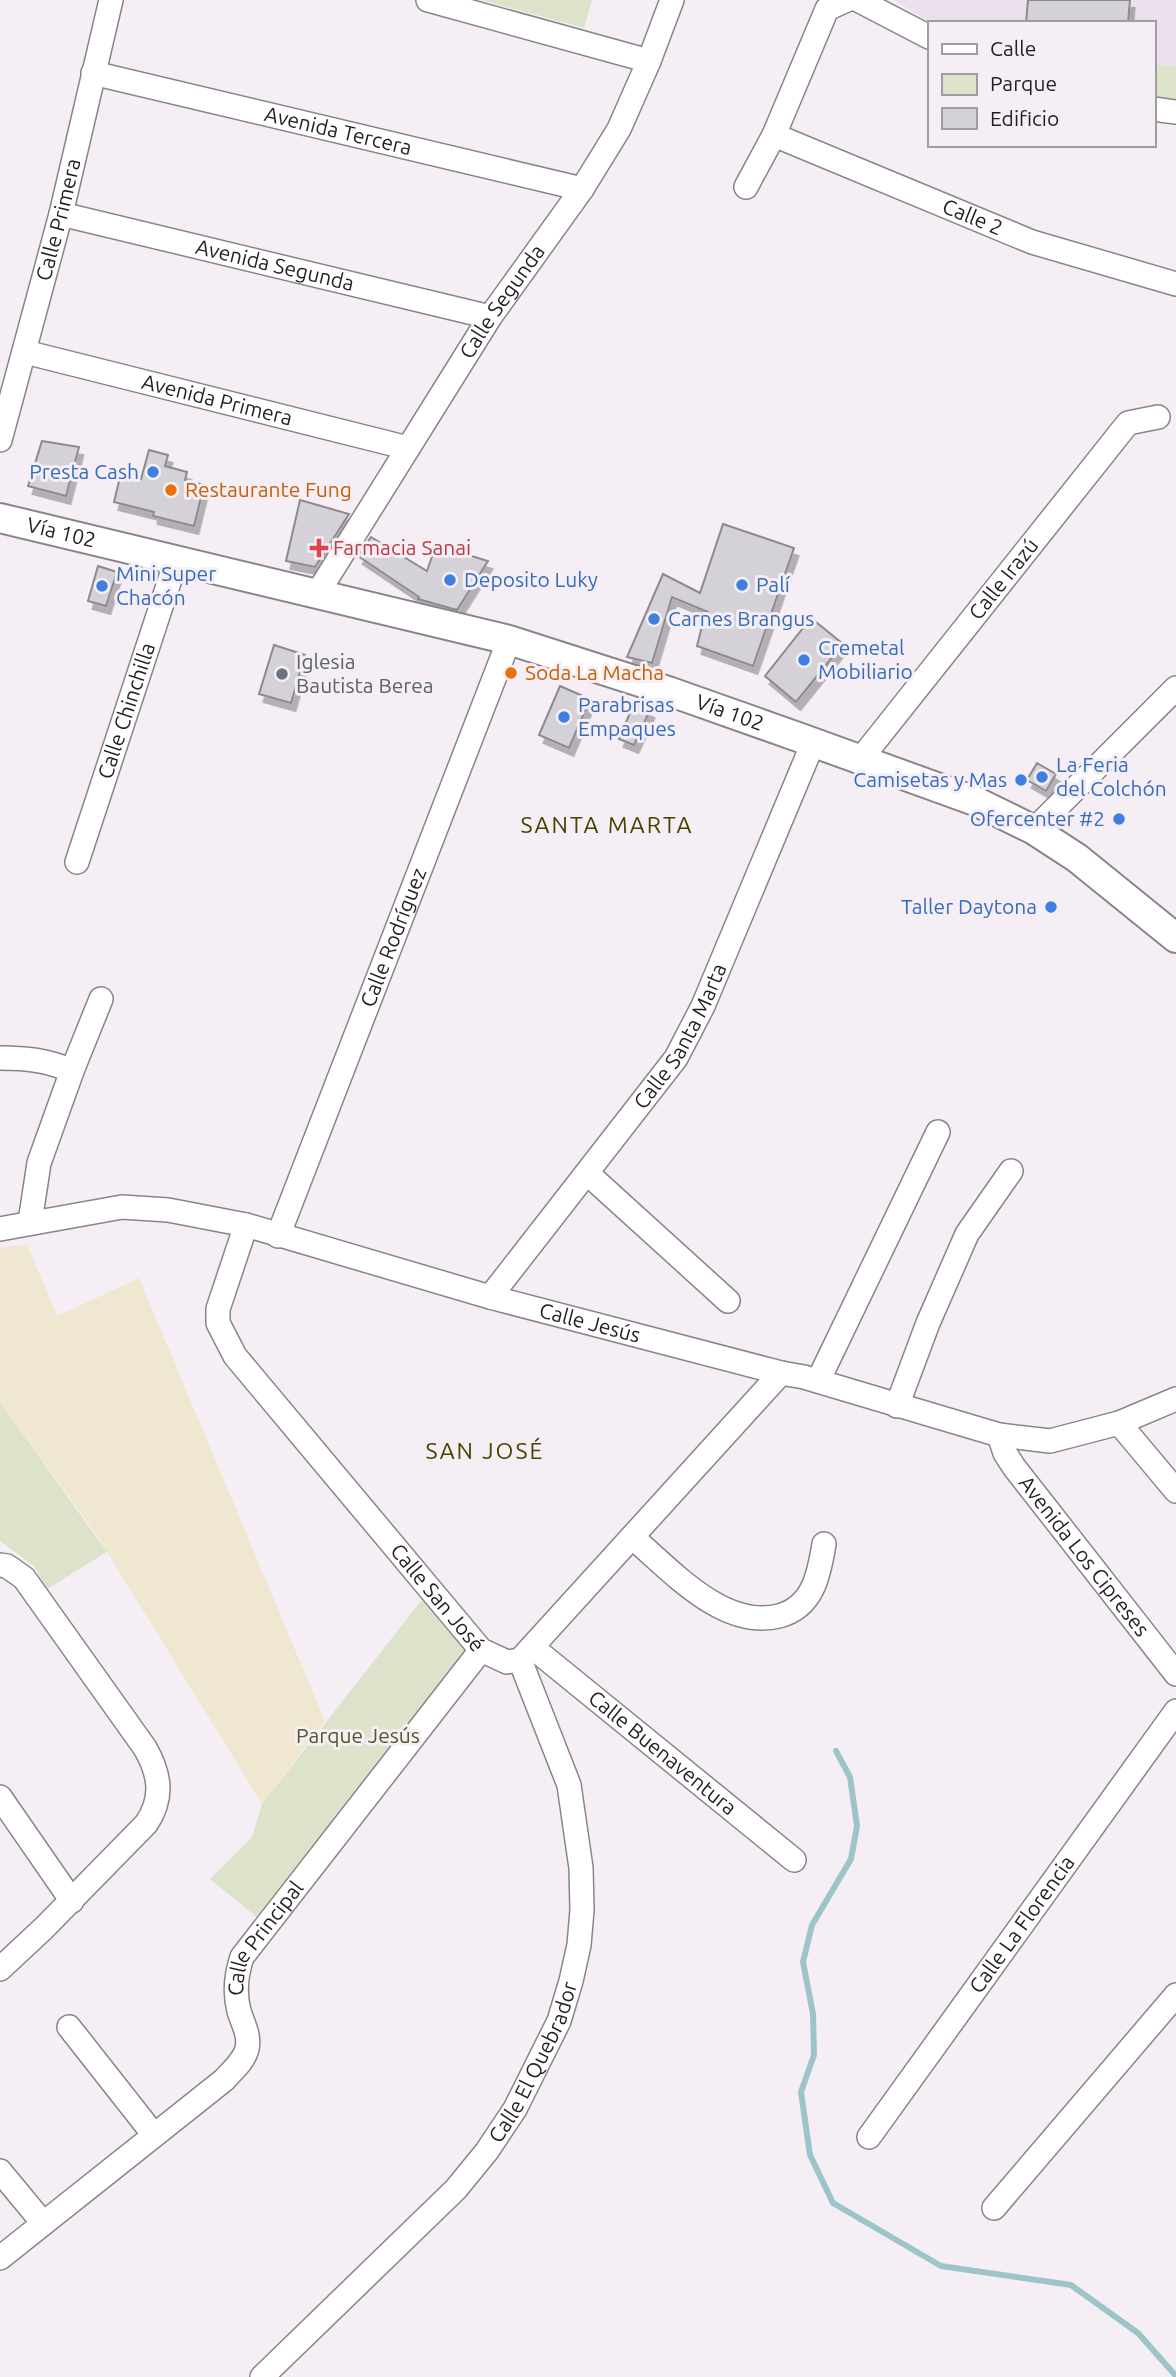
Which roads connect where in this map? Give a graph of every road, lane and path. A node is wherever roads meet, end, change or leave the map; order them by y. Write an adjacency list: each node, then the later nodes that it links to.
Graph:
1 (111, 0): 8 (street, Calle Primera)
2 (428, 0): 7 (street)
3 (672, 0): 7 (street, Calle Segunda)
4 (847, 0): 11 (street)
5 (858, 0): 6 (street)
6 (928, 36)
7 (649, 61): 13 (street, Calle Segunda)
8 (93, 73): 13 (street, Avenida Tercera); 14 (street, Calle Primera)
9 (1155, 109): 10 (street)
10 (1176, 112)
11 (775, 135): 12 (street); 15 (street, Calle 2)
12 (746, 187)
13 (582, 189): 16 (street, Calle Segunda)
14 (61, 214): 16 (street, Avenida Segunda); 17 (street, Calle Primera)
15 (1176, 284)
16 (490, 317): 20 (street, Calle Segunda)
17 (25, 352): 19 (street, Calle Primera); 20 (street, Avenida Primera)
18 (1158, 417): 27 (street, Calle Irazú)
19 (0, 440)
20 (408, 448): 23 (street, Calle Segunda)
21 (0, 518): 22 (main road, Vía 102)
22 (176, 561): 23 (main road, Vía 102); 29 (street, Calle Chinchilla)
23 (317, 594): 24 (main road, Vía 102)
24 (509, 640): 26 (main road, Vía 102); 40 (street, Calle Rodríguez)
25 (1176, 688): 28 (street)
26 (813, 743): 27 (main road, Vía 102); 36 (street, Calle Santa Marta)
27 (860, 760): 28 (main road, Vía 102)
28 (1034, 830): 30 (main road, Vía 102)
29 (77, 862)
30 (1176, 938)
31 (101, 999): 33 (street)
32 (0, 1058): 33 (street)
33 (72, 1071): 37 (street)
34 (938, 1132): 44 (street)
35 (1011, 1171): 46 (street)
36 (587, 1173): 41 (street, Calle Santa Marta); 42 (street)
37 (30, 1222): 38 (street, Calle Jesús); 39 (street, Calle Jesús)
38 (246, 1225): 40 (street, Calle Jesús); 53 (street, Calle San José)
39 (0, 1229)
40 (278, 1236): 41 (street, Calle Jesús)
41 (490, 1297): 43 (street, Calle Jesús)
42 (728, 1301)
43 (781, 1374): 44 (street, Calle Jesús); 50 (street)
44 (818, 1381): 46 (street, Calle Jesús)
45 (1176, 1399): 47 (street, Calle Jesús)
46 (897, 1406): 48 (street, Calle Jesús)
47 (1119, 1423): 48 (street, Calle Jesús); 49 (street)
48 (999, 1435): 55 (street, Avenida Los Cipreses)
49 (1176, 1491)
50 (632, 1537): 51 (street); 54 (street)
51 (824, 1544)
52 (0, 1565): 59 (street)
53 (481, 1650): 54 (street, Calle San José); 63 (street, Calle Principal)
54 (526, 1654): 58 (street, Calle Buenaventura); 69 (street, Calle El Quebrador)
55 (1176, 1674)
56 (1176, 1711): 64 (street, Calle La Florencia)
57 (0, 1797): 59 (street)
58 (794, 1860)
59 (72, 1900): 60 (street)
60 (0, 1969)
61 (1176, 1995): 66 (street)
62 (69, 2027): 63 (street)
63 (154, 2135): 67 (street, Calle Principal)
64 (869, 2137)
65 (0, 2171): 67 (street)
66 (994, 2208)
67 (43, 2223): 68 (street, Calle Principal)
68 (0, 2258)
69 (262, 2377)

